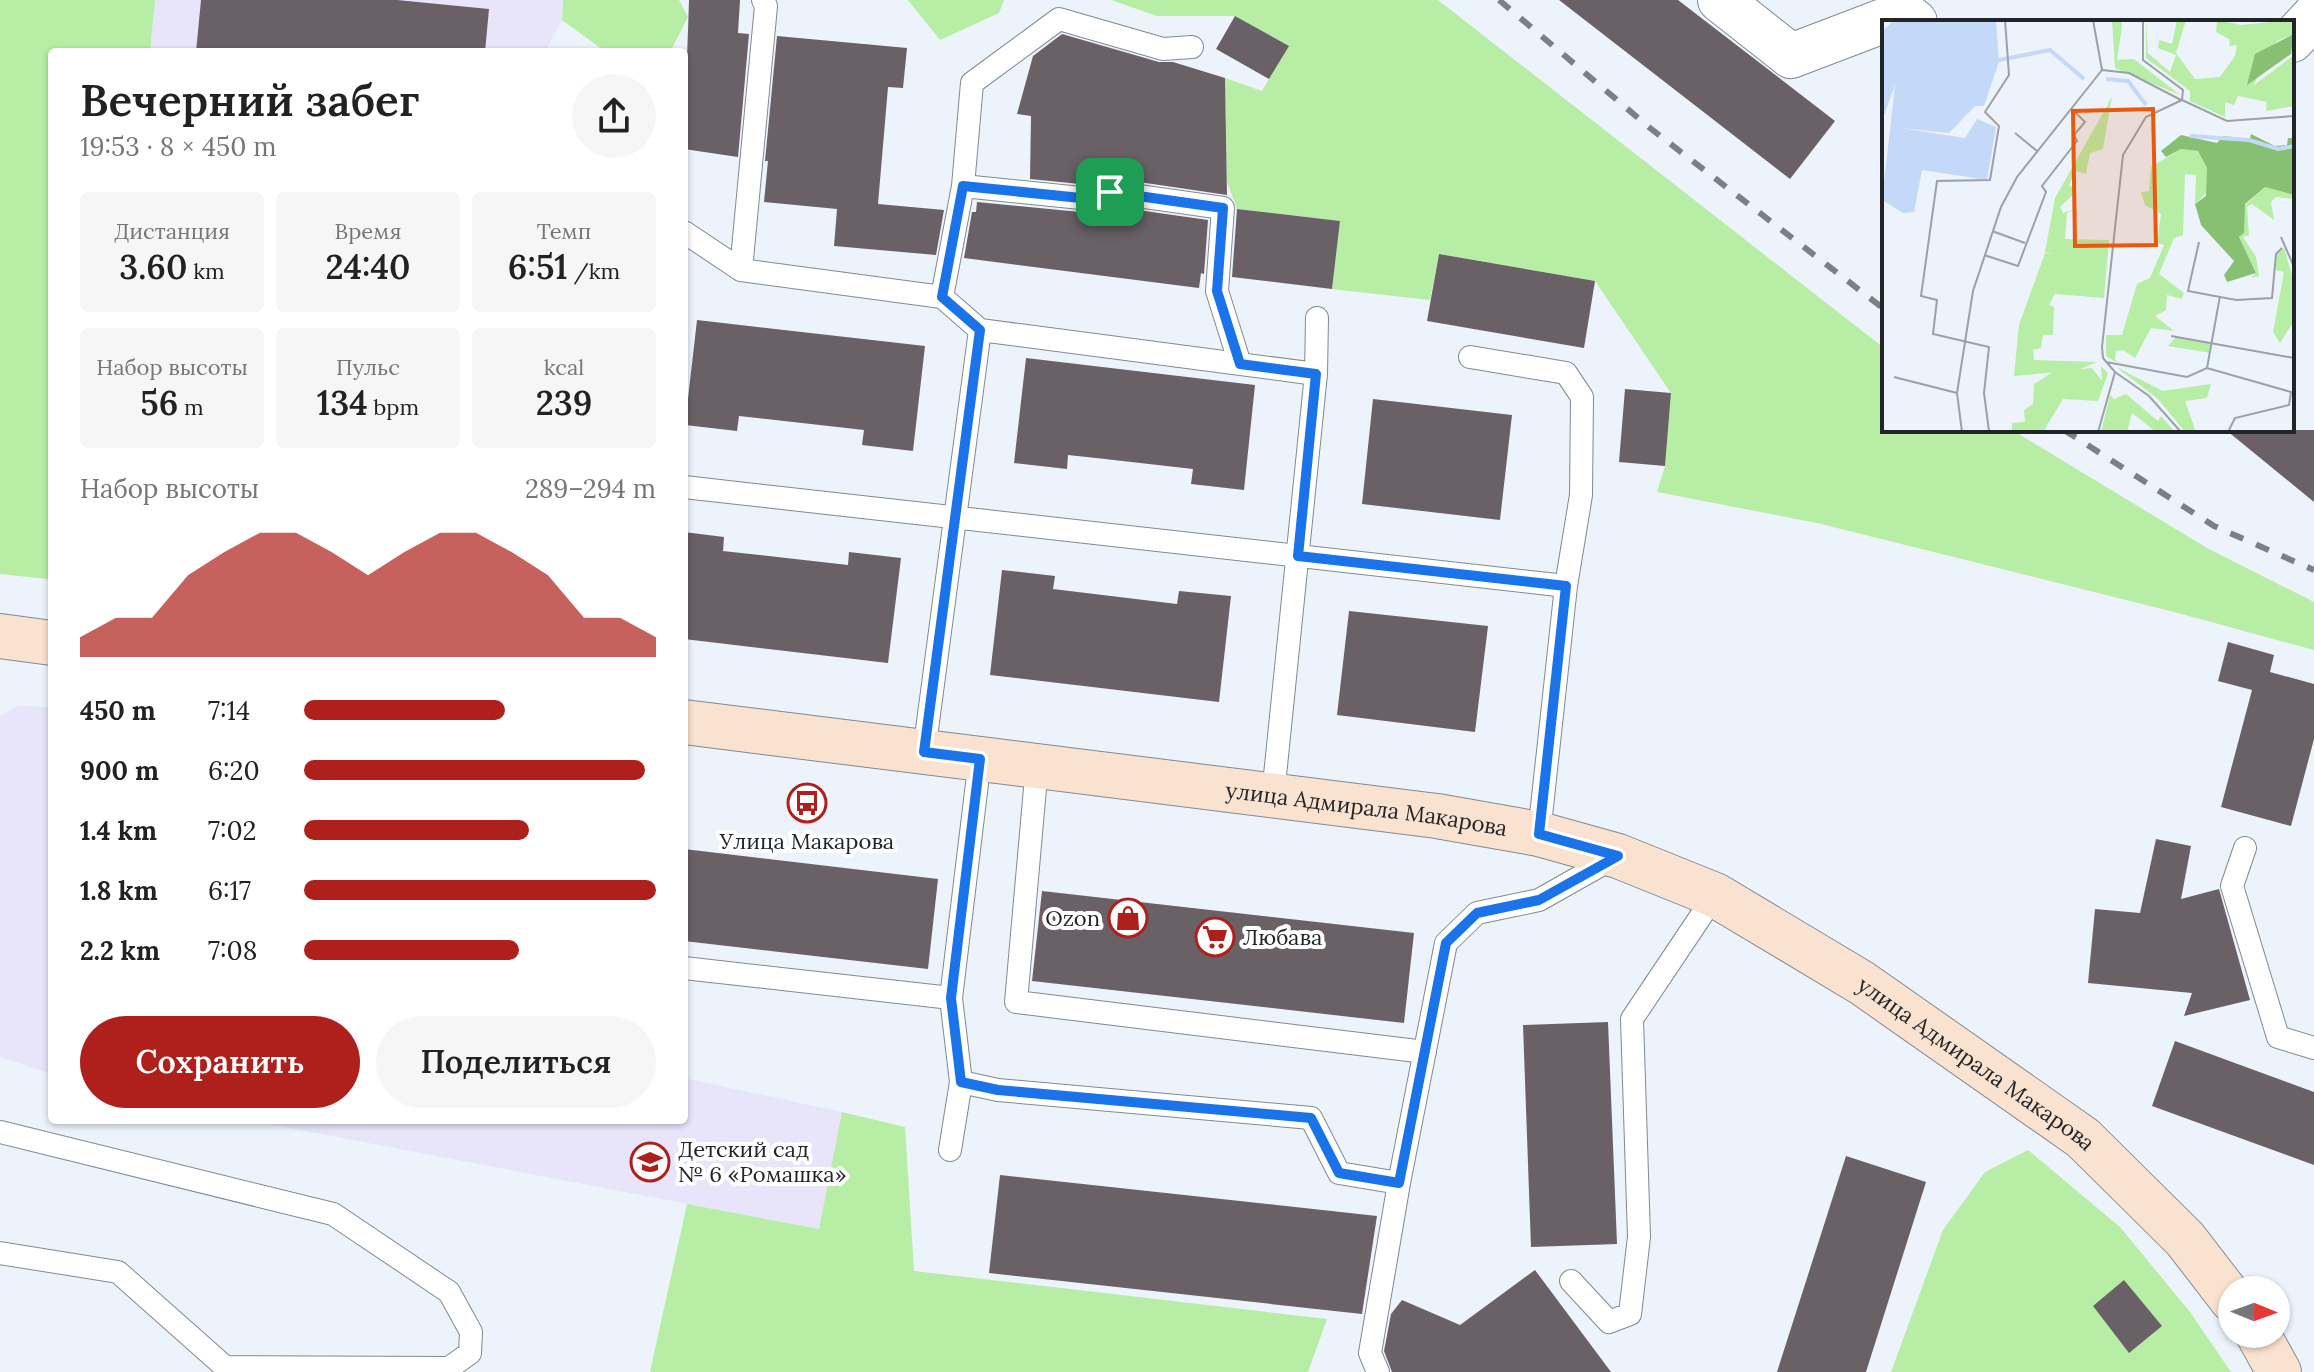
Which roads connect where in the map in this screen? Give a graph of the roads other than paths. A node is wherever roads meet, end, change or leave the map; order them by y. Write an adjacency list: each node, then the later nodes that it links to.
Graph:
1 (1720, 0): 3 (street)
2 (771, 2): 9 (lane)
3 (1902, 12)
4 (2314, 16): 5 (street)
5 (2294, 38)
6 (1192, 47): 7 (lane)
7 (963, 186): 10 (lane); 14 (lane)
8 (688, 235): 9 (lane)
9 (741, 270): 10 (lane)
10 (942, 297): 12 (lane)
11 (1317, 318): 15 (lane)
12 (980, 330): 14 (lane); 17 (lane)
13 (1470, 357): 19 (lane)
14 (1240, 364): 15 (lane)
15 (1316, 374): 18 (lane)
16 (688, 487): 17 (lane)
17 (955, 517): 18 (lane); 23 (lane)
18 (1298, 556): 19 (lane); 26 (lane)
19 (1566, 586): 27 (lane)
20 (0, 636): 21 (main road)
21 (48, 642)
22 (688, 722): 23 (main road, улица Адмирала Макарова)
23 (924, 752): 24 (main road, улица Адмирала Макарова)
24 (980, 759): 25 (main road, улица Адмирала Макарова); 32 (lane)
25 (1037, 766): 26 (main road, улица Адмирала Макарова); 34 (lane)
26 (1273, 795): 27 (main road, улица Адмирала Макарова)
27 (1539, 834): 29 (main road, улица Адмирала Макарова)
28 (2245, 848): 33 (lane)
29 (1618, 856): 30 (main road, улица Адмирала Макарова); 34 (lane)
30 (1715, 895): 40 (lane); 41 (main road, улица Адмирала Макарова)
31 (688, 968): 32 (lane)
32 (951, 998): 35 (lane)
33 (2314, 1048)
34 (1425, 1052): 38 (lane)
35 (961, 1082): 37 (lane); 38 (lane)
36 (0, 1132): 39 (lane)
37 (950, 1150)
38 (1399, 1183): 43 (lane)
39 (0, 1253)
40 (1571, 1281)
41 (2218, 1282)
42 (2266, 1348): 44 (main road)
43 (1378, 1372)
44 (2279, 1372)

